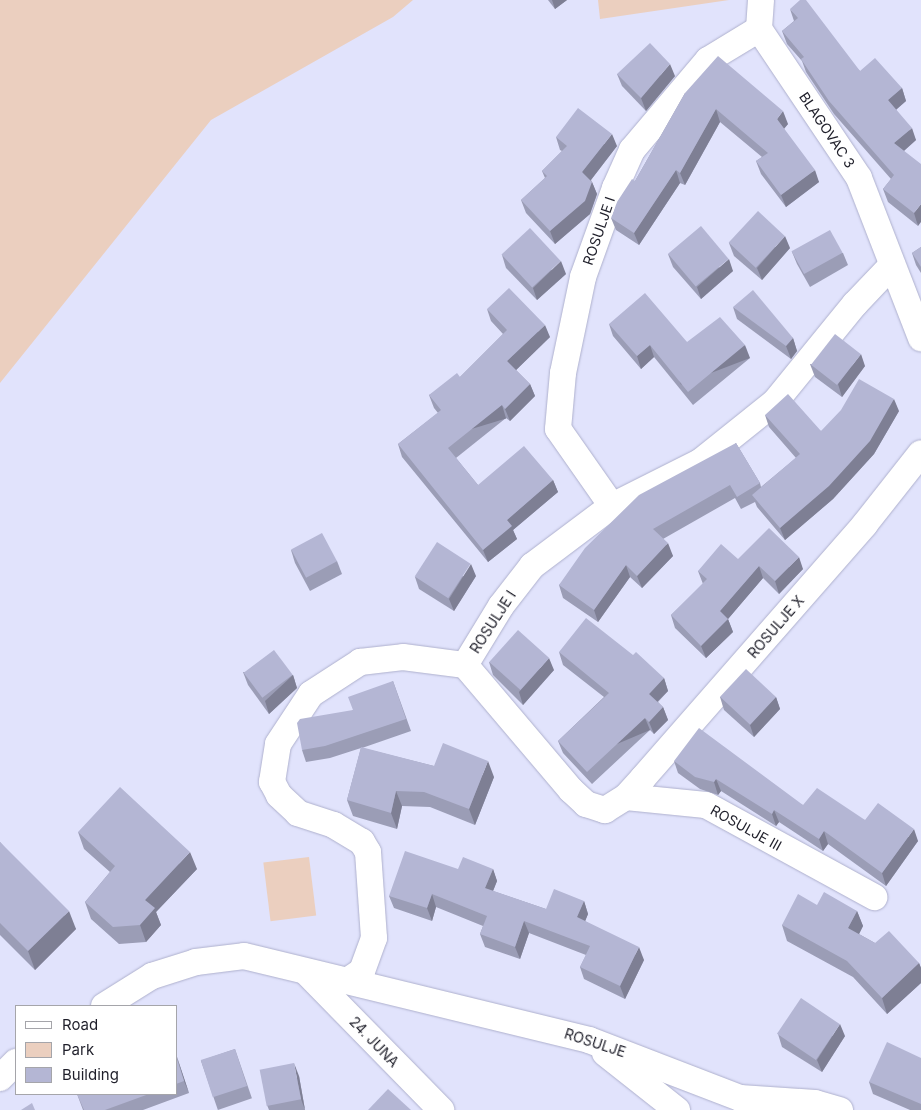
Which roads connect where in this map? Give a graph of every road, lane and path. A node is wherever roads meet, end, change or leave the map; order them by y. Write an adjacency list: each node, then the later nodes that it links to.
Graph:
1 (761, 0): 2 (street)
2 (760, 29): 3 (street, BLAGOVAC 3); 6 (street, ROSULJE I)
3 (892, 265): 4 (street); 6 (street, ROSULJE I)
4 (921, 338)
5 (921, 453): 8 (street, ROSULJE X)
6 (612, 506): 7 (street, ROSULJE I)
7 (465, 665): 8 (street); 11 (street, ROSULJE I)
8 (626, 797): 9 (street, ROSULJE III)
9 (874, 897)
10 (308, 974): 11 (street); 12 (street); 16 (street, 24. JUNA)
11 (347, 981): 13 (street, ROSULJE)
12 (106, 1005)
13 (589, 1040): 17 (street); 18 (street, ROSULJE)
14 (15, 1063): 15 (street)
15 (0, 1078)
16 (440, 1110)
17 (677, 1110)
18 (840, 1110)

